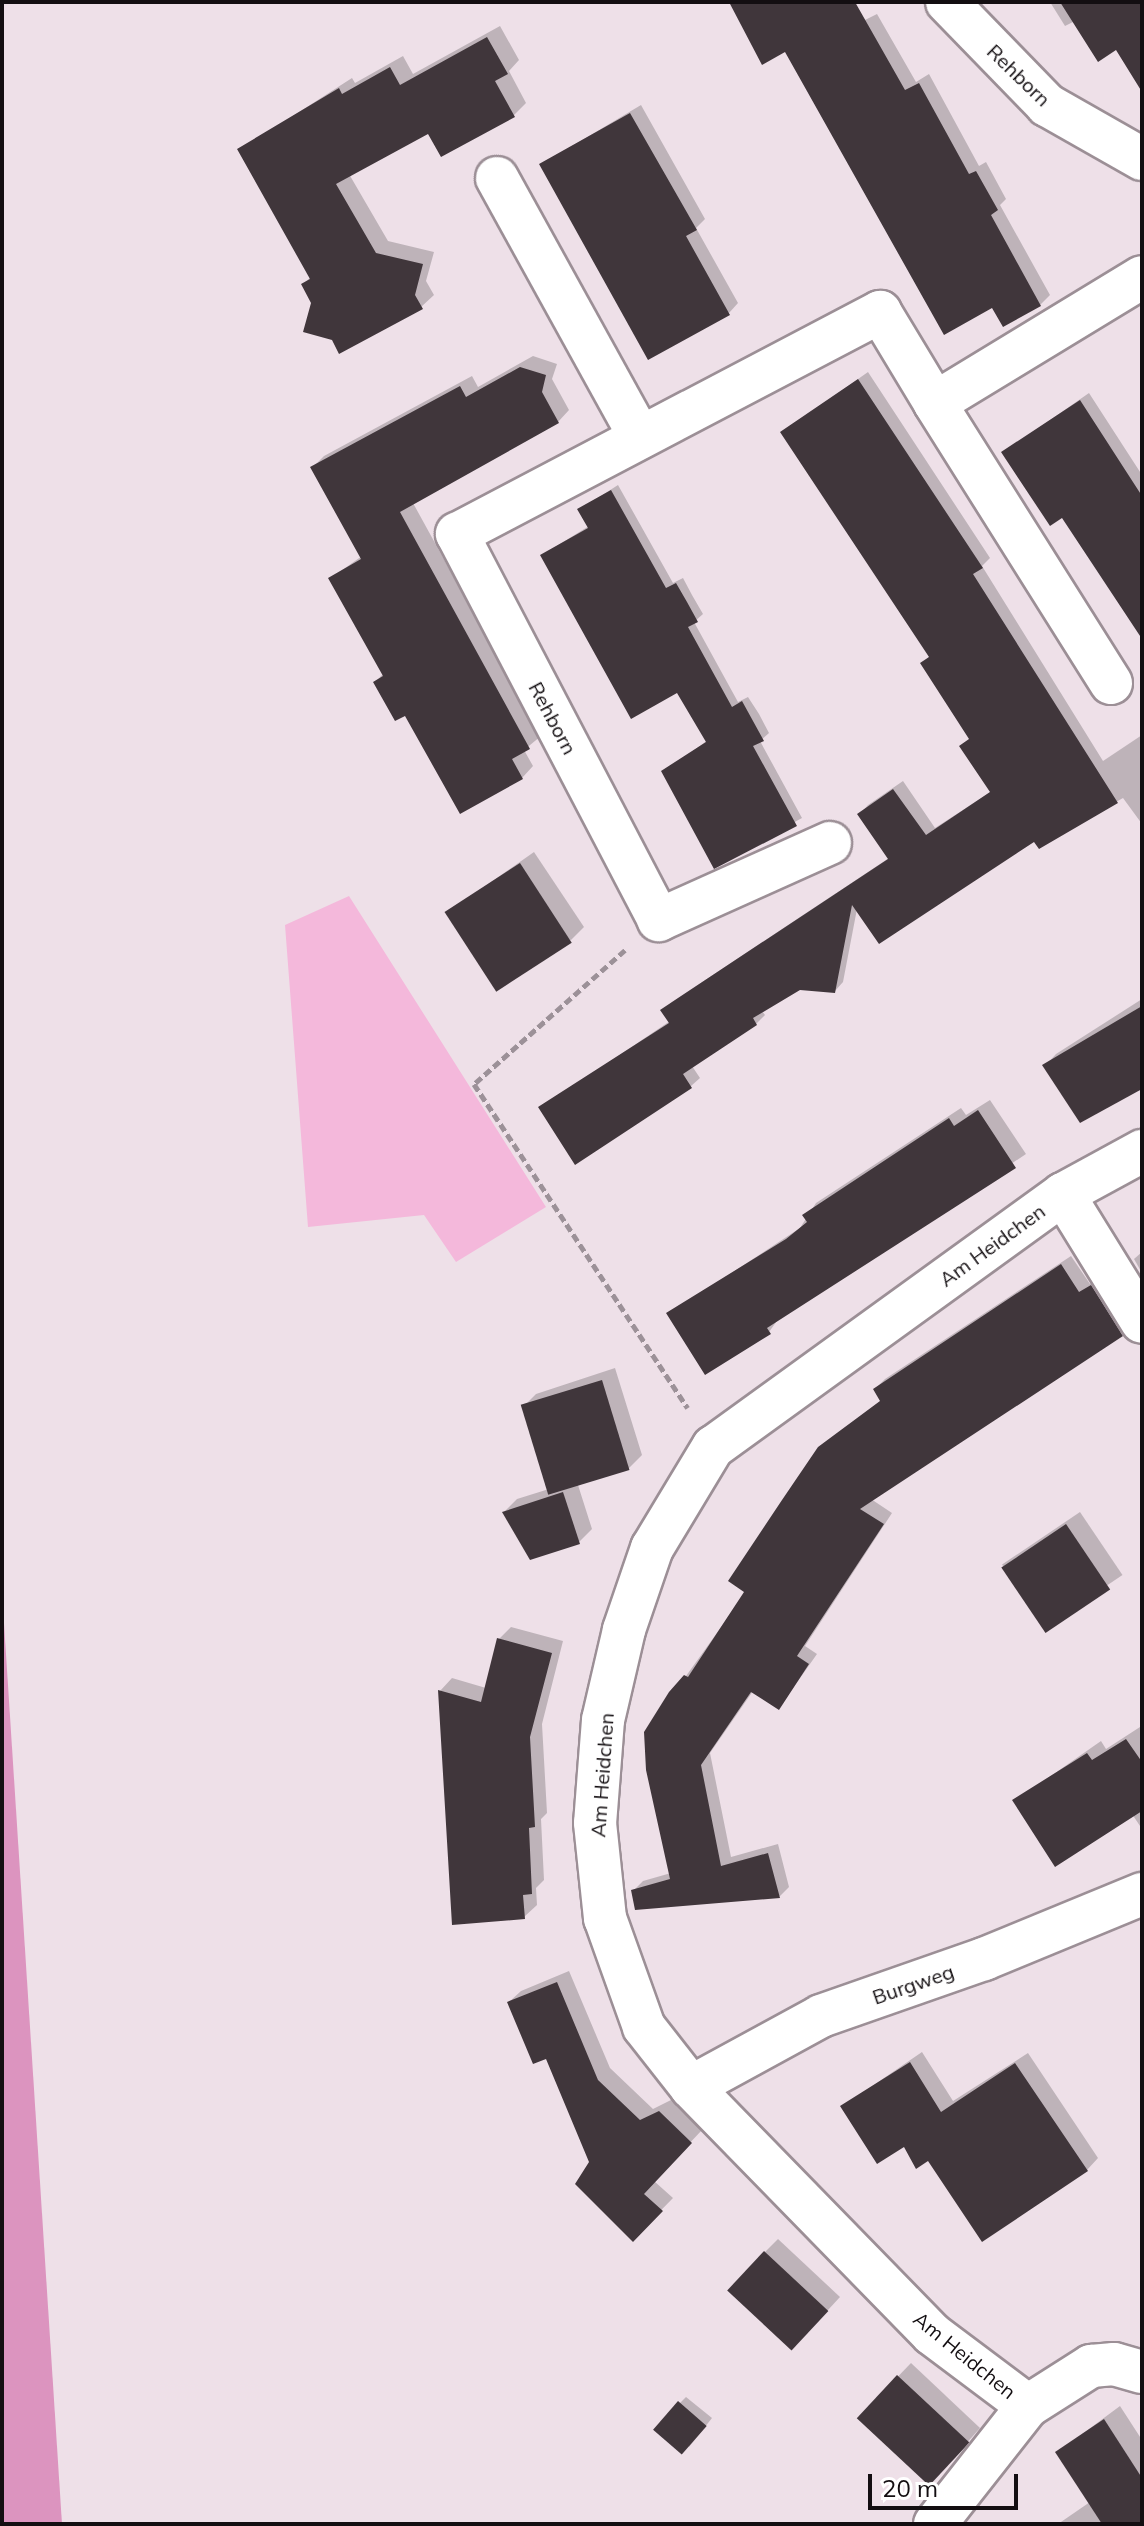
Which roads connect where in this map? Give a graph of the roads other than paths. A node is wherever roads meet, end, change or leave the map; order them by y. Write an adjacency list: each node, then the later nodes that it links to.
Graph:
1 (947, 2): 2 (street, Rehborn)
2 (1142, 159)
3 (497, 178): 6 (street)
4 (1142, 277): 5 (street)
5 (935, 403): 6 (street, Rehborn); 7 (street, Rehborn)
6 (640, 437): 8 (street, Rehborn)
7 (1111, 683)
8 (830, 843)
9 (1142, 1151): 10 (street, Am Heidchen)
10 (1063, 1194): 11 (street, Am Heidchen); 13 (street, Am Heidchen)
11 (1142, 1322)
12 (1142, 1894): 13 (street, Burgweg)
13 (691, 2087): 15 (street, Am Heidchen)
14 (1142, 2372): 15 (street, Am Heidchen)
15 (1028, 2406): 16 (street)
16 (935, 2524)

